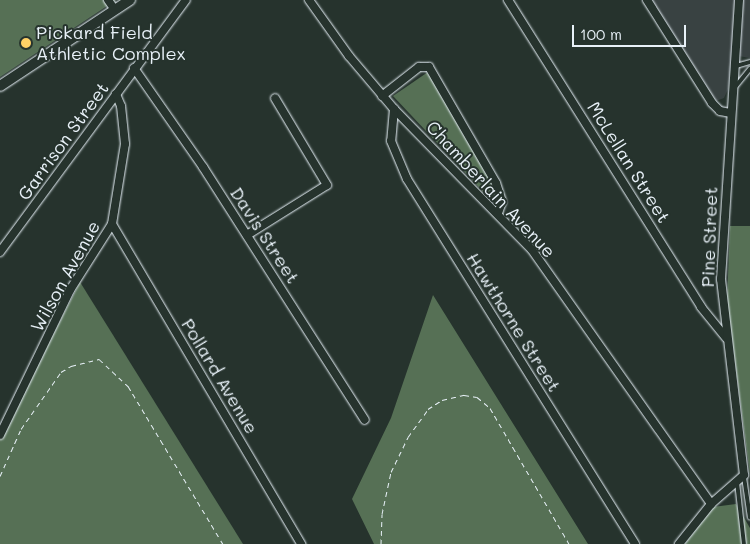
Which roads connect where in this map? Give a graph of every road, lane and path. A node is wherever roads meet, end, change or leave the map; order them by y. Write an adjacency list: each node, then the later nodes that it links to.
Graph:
1 (108, 0): 8 (street)
2 (130, 0): 8 (main road)
3 (186, 0): 11 (street, Garrison Street)
4 (308, 0): 16 (street, Chamberlain Avenue)
5 (508, 0): 25 (street, McLellan Street)
6 (648, 0): 20 (street)
7 (739, 0): 12 (street, Pine Street)
8 (115, 10): 14 (main road)
9 (750, 62): 10 (lane)
10 (742, 63): 12 (lane); 13 (lane)
11 (134, 68): 15 (street, Garrison Street); 23 (street, Davis Street)
12 (734, 68): 18 (street, Pine Street)
13 (750, 69): 18 (lane)
14 (0, 86)
15 (116, 94): 22 (street, Wilson Avenue); 24 (street, Garrison Street)
16 (382, 96): 19 (street, Chamberlain Avenue); 21 (street)
17 (275, 98): 23 (street)
18 (731, 100): 20 (street, Pine Street)
19 (394, 109): 21 (street, Chamberlain Avenue); 37 (street, Hawthorne Street)
20 (730, 113): 25 (street, Pine Street)
21 (498, 213): 31 (street, Chamberlain Avenue)
22 (112, 224): 27 (street, Wilson Avenue); 34 (street, Pollard Avenue)
23 (247, 235): 26 (street, Davis Street)
24 (0, 252)
25 (726, 338): 28 (street, Pine Street)
26 (365, 420)
27 (0, 435)
28 (744, 475): 30 (street); 32 (lane)
29 (0, 476): 33 (path)
30 (737, 480): 31 (street); 39 (lane)
31 (711, 504): 38 (street)
32 (750, 518)
33 (223, 544)
34 (301, 544)
35 (381, 544): 36 (path)
36 (569, 544)
37 (635, 544)
38 (679, 544)
39 (744, 544)

